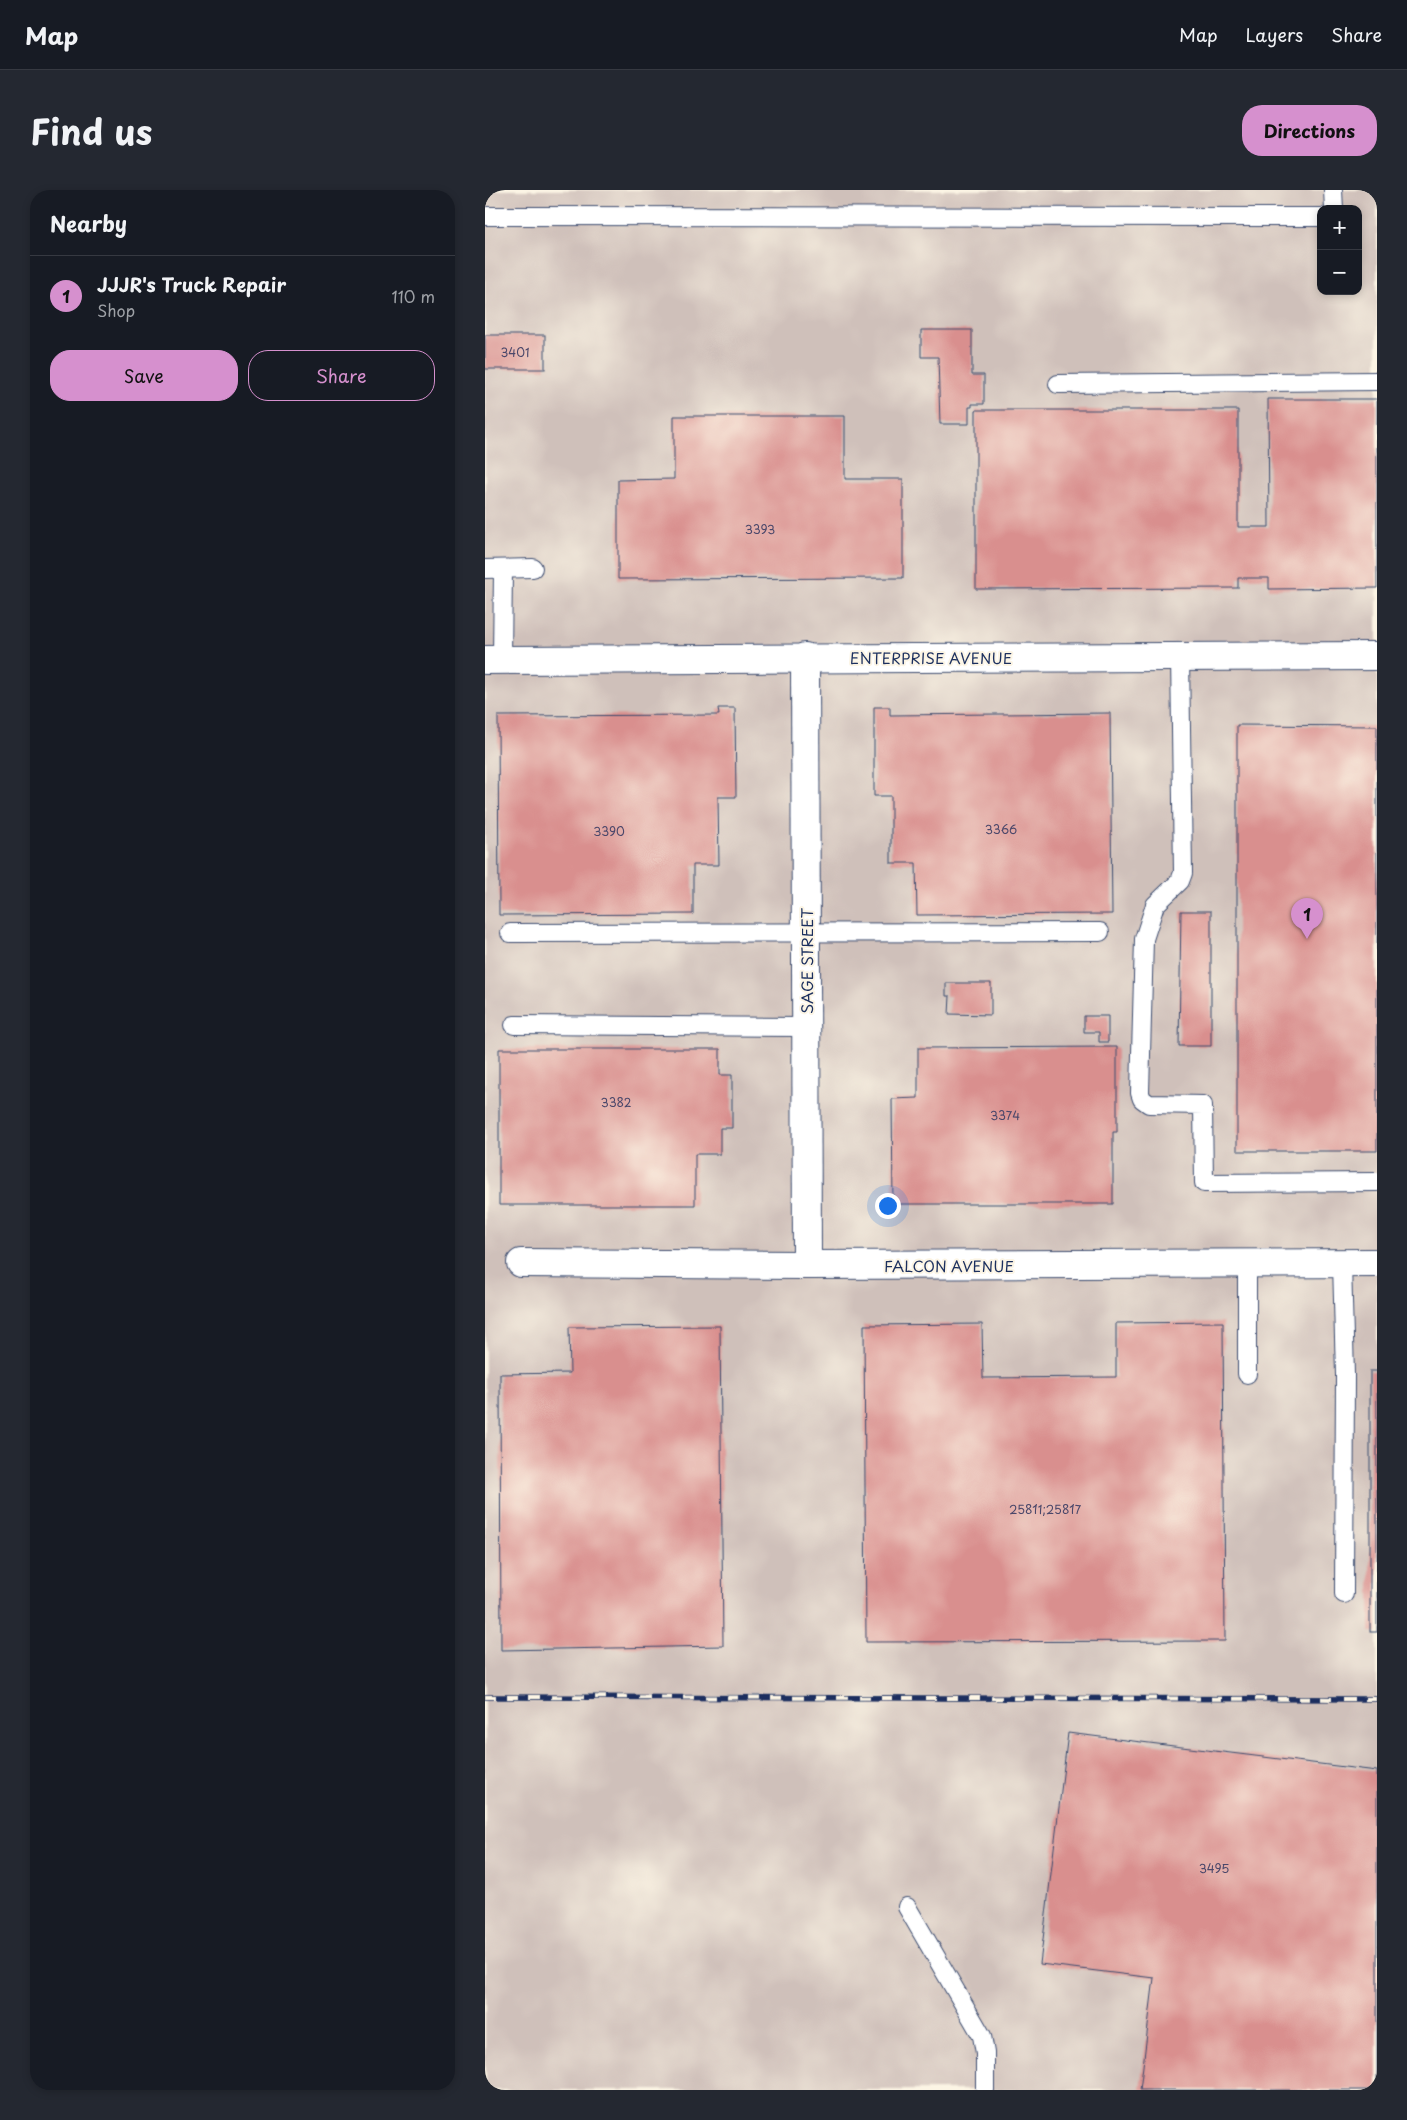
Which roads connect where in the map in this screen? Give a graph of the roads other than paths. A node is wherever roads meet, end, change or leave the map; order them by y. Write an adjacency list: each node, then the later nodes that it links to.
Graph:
1 (1333, 190): 2 (lane)
2 (1334, 205)
3 (485, 216): 4 (lane)
4 (1317, 217)
5 (1377, 382): 6 (lane)
6 (1058, 384)
7 (533, 568): 8 (lane)
8 (494, 569): 12 (lane)
9 (1180, 656): 10 (street, ENTERPRISE AVENUE); 11 (street, ENTERPRISE AVENUE); 18 (lane)
10 (1377, 656)
11 (805, 657): 12 (street, ENTERPRISE AVENUE); 15 (street, SAGE STREET)
12 (494, 660)
13 (1100, 932): 15 (lane)
14 (510, 934): 15 (lane)
15 (806, 934): 17 (street, SAGE STREET)
16 (514, 1025): 17 (lane)
17 (806, 1026): 23 (street, SAGE STREET)
18 (1377, 1182)
19 (1377, 1262): 22 (street, FALCON AVENUE)
20 (521, 1263): 23 (street, FALCON AVENUE)
21 (1247, 1263): 22 (street, FALCON AVENUE); 23 (street, FALCON AVENUE); 24 (lane)
22 (1343, 1263): 25 (lane)
23 (807, 1265)
24 (1247, 1374)
25 (1344, 1594)
26 (907, 1908): 27 (lane)
27 (985, 2090)

